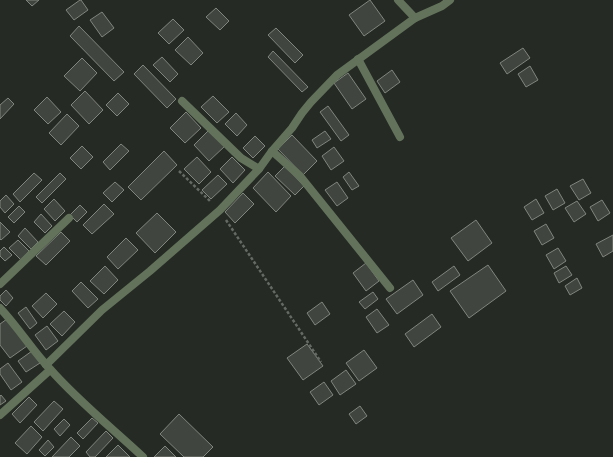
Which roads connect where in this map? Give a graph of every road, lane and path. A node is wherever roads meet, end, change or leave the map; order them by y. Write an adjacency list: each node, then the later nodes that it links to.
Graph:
1 (398, 0): 3 (street)
2 (450, 0): 3 (street)
3 (415, 18): 4 (street)
4 (358, 59): 6 (street); 7 (street)
5 (182, 101): 8 (street)
6 (400, 137)
7 (272, 151): 8 (street); 13 (street)
8 (259, 169): 10 (street)
9 (179, 170): 10 (path)
10 (220, 210): 15 (path); 16 (street)
11 (69, 218): 12 (street)
12 (0, 284)
13 (390, 288)
14 (0, 308): 16 (street)
15 (321, 362)
16 (48, 367): 17 (street); 18 (street)
17 (0, 415)
18 (143, 457)

